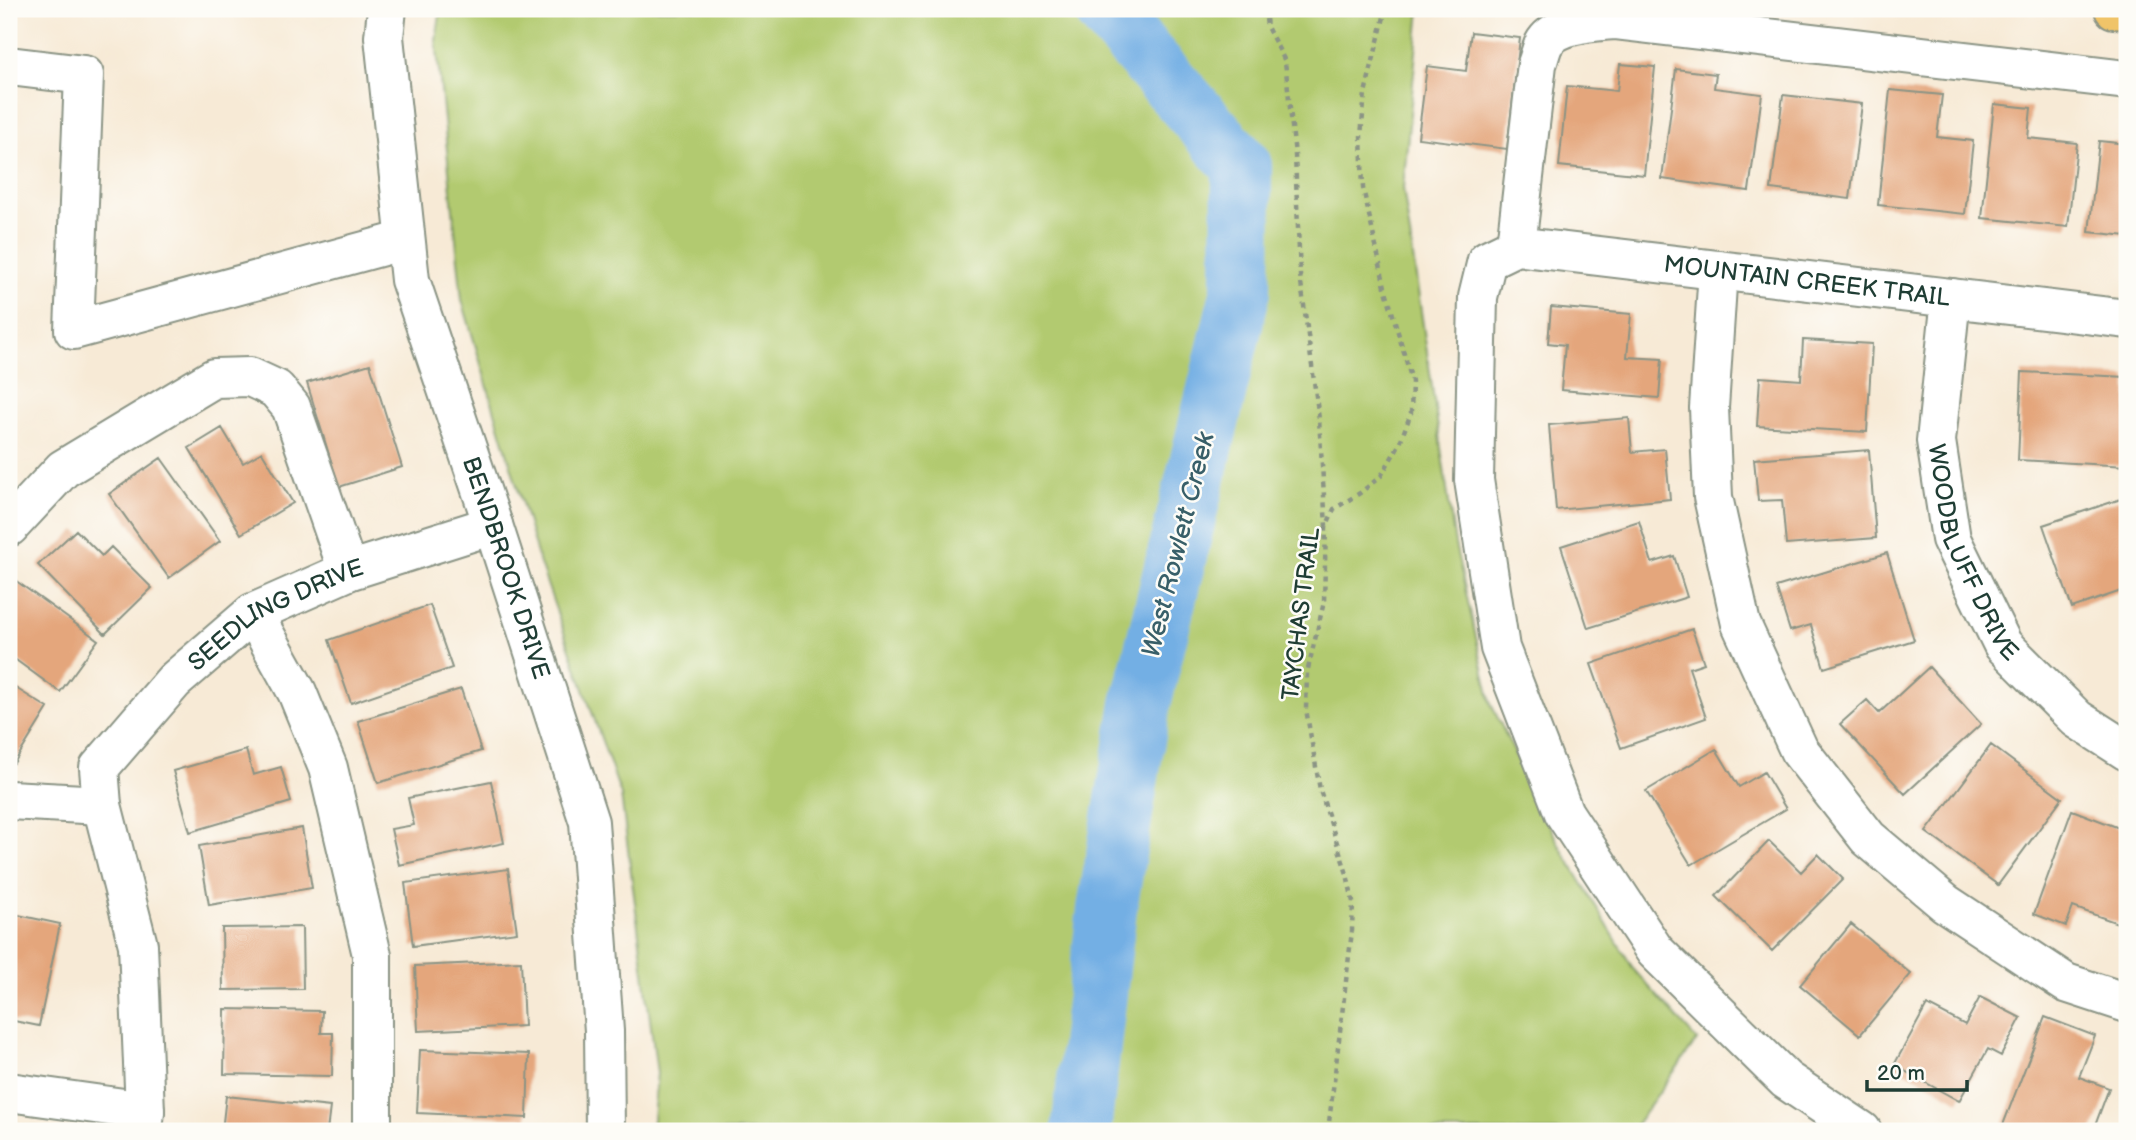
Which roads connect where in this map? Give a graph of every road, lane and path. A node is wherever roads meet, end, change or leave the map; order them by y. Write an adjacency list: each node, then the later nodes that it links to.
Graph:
1 (387, 9): 8 (street, BENDBROOK DRIVE)
2 (1265, 9): 15 (path)
3 (1386, 9): 15 (path, TAYCHAS TRAIL)
4 (2114, 9): 5 (main road)
5 (2127, 10)
6 (9, 66): 8 (street)
7 (2127, 80): 9 (street)
8 (405, 240): 13 (street, BENDBROOK DRIVE)
9 (1502, 253): 10 (street, MOUNTAIN CREEK TRAIL); 27 (street)
10 (1718, 270): 11 (street, MOUNTAIN CREEK TRAIL); 21 (street)
11 (1951, 298): 12 (street, MOUNTAIN CREEK TRAIL); 18 (street, WOODBLUFF DRIVE)
12 (2127, 319)
13 (493, 525): 16 (street, SEEDLING DRIVE); 25 (street, BENDBROOK DRIVE)
14 (9, 527): 16 (street)
15 (1326, 527): 26 (path, TAYCHAS TRAIL)
16 (348, 571): 17 (street, SEEDLING DRIVE)
17 (253, 613): 20 (street, SEEDLING DRIVE); 24 (street)
18 (2127, 751)
19 (9, 800): 20 (street)
20 (102, 805): 23 (street)
21 (2127, 1003)
22 (9, 1092): 23 (street)
23 (144, 1121)
24 (372, 1131)
25 (606, 1131)
26 (1328, 1131)
27 (1862, 1131)

